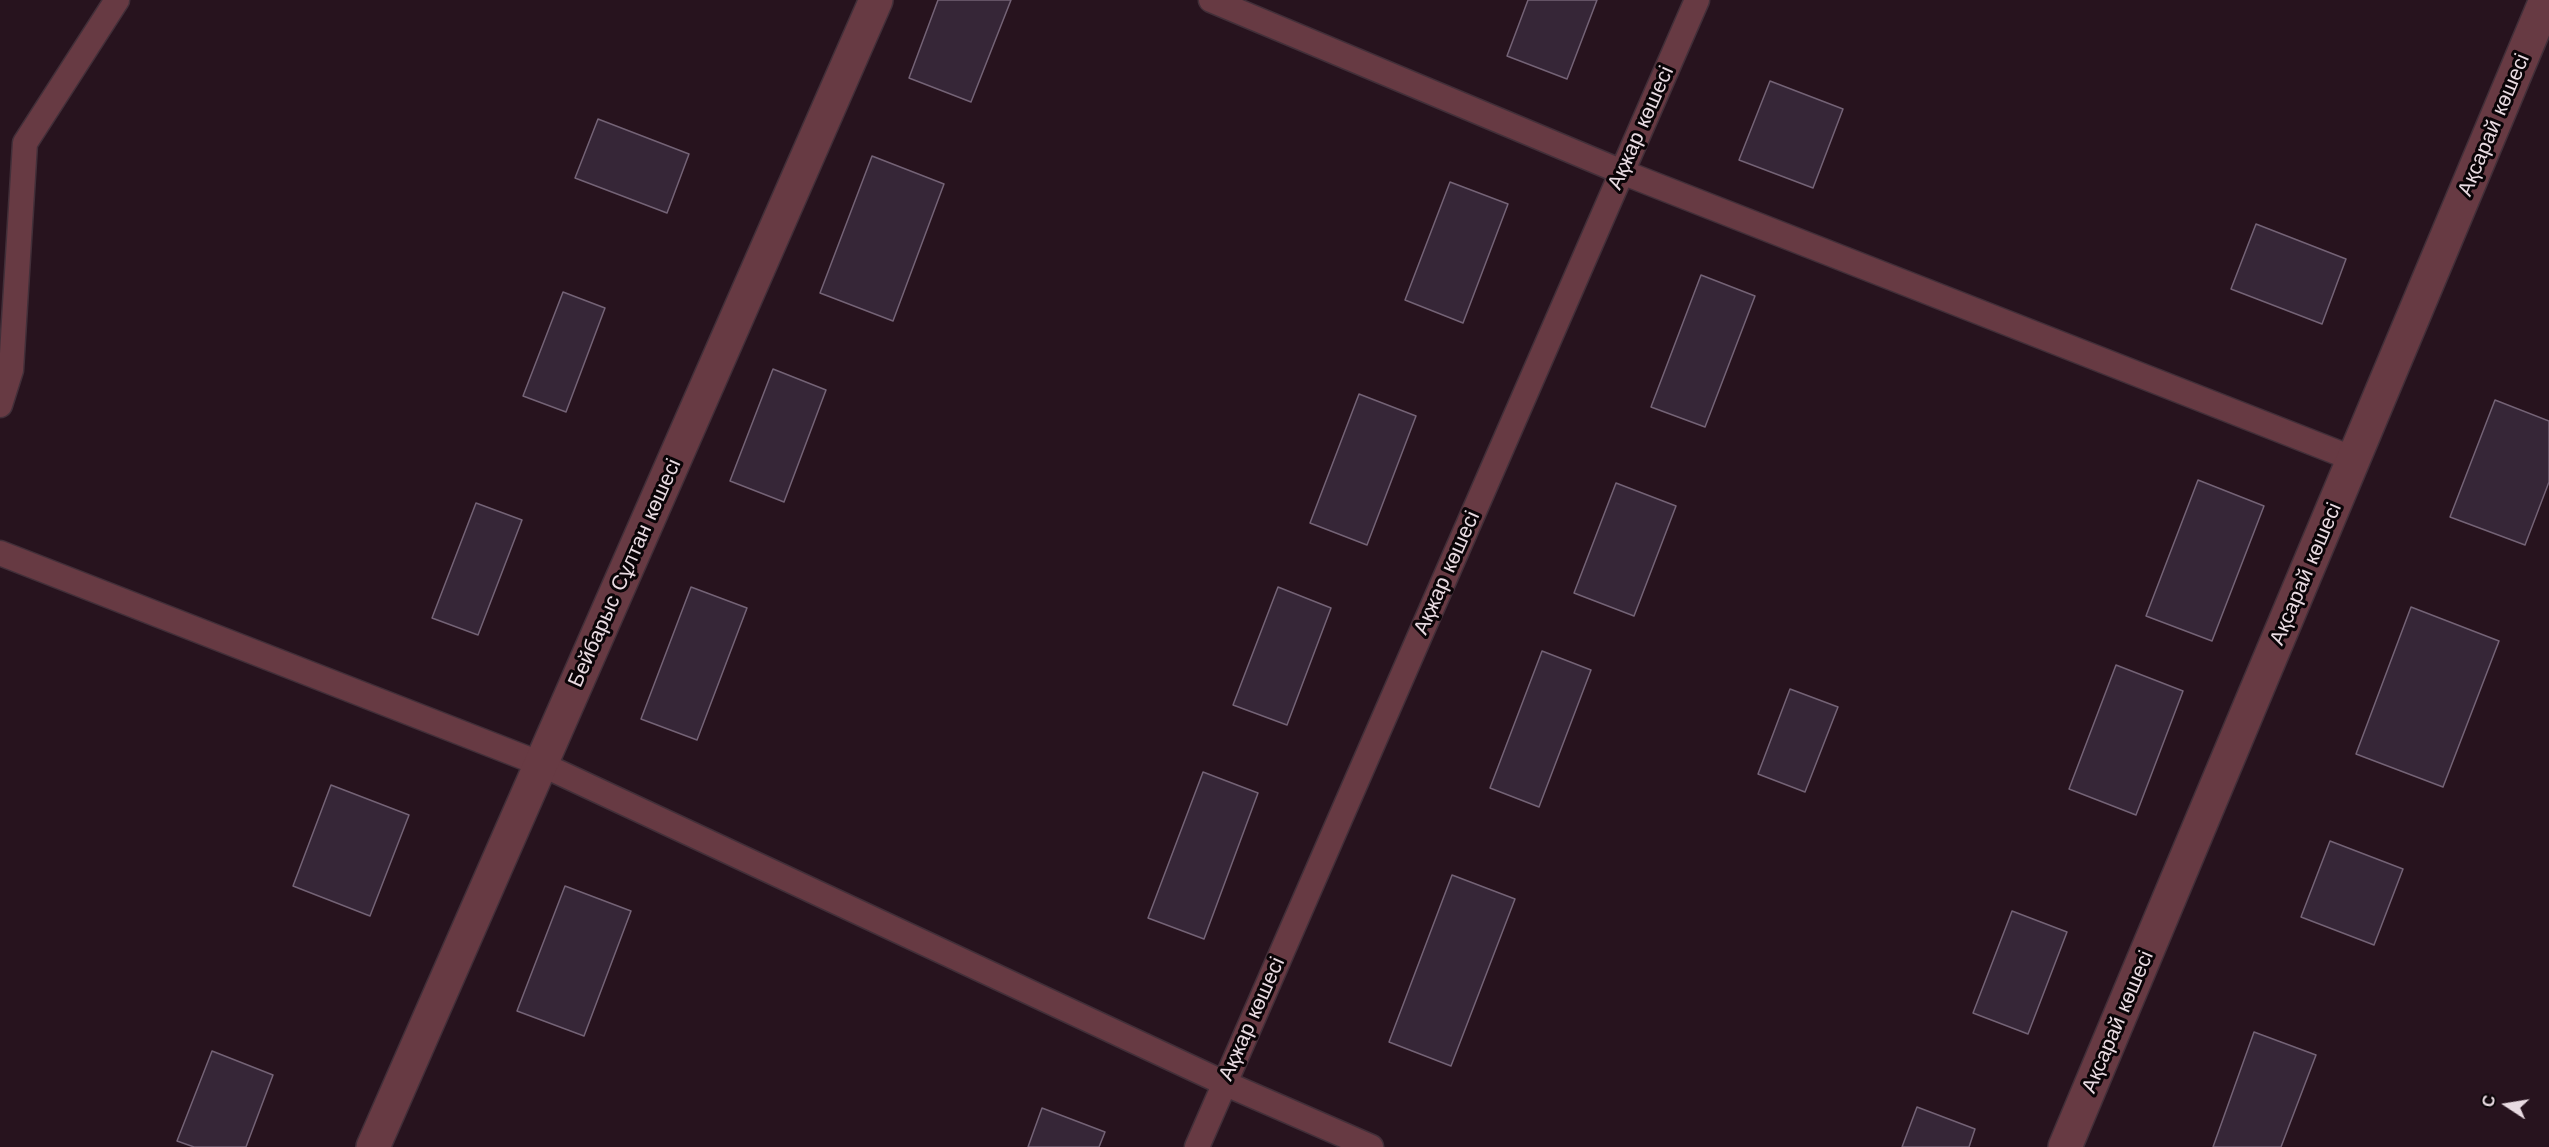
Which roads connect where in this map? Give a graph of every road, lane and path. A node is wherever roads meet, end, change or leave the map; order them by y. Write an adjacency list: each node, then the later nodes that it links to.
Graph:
1 (117, 0): 7 (lane)
2 (876, 0): 10 (street, Бейбарыс Сұлтан көшесі)
3 (1211, 0): 6 (lane)
4 (1697, 0): 6 (lane, Ақжар көшесі)
5 (2547, 0): 8 (street, Ақсарай көшесі)
6 (1622, 172): 8 (lane); 11 (lane, Ақжар көшесі)
7 (0, 405)
8 (2354, 459): 15 (street, Ақсарай көшесі)
9 (0, 553): 10 (lane)
10 (541, 764): 11 (lane); 12 (street, Бейбарыс Сұлтан көшесі)
11 (1224, 1083): 13 (lane, Ақжар көшесі); 14 (lane)
12 (373, 1147)
13 (1197, 1147)
14 (1371, 1147)
15 (2065, 1147)

